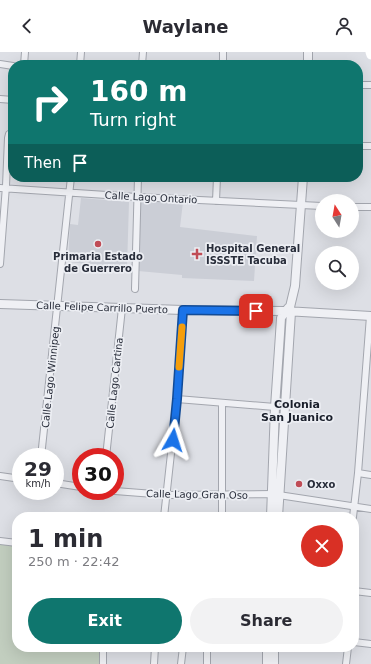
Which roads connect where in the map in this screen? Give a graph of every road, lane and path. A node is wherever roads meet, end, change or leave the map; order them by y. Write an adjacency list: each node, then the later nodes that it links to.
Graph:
1 (365, 52): 2 (street)
2 (371, 54)
3 (8, 138): 8 (street)
4 (70, 182): 9 (street, Calle Lago Winnipeg)
5 (138, 182): 10 (street)
6 (217, 182): 11 (street)
7 (303, 182): 12 (street)
8 (3, 188): 9 (street, Calle Lago Ontario); 16 (street)
9 (69, 193): 10 (street, Calle Lago Ontario); 20 (street, Calle Lago Winnipeg)
10 (137, 197): 11 (street, Calle Lago Ontario); 18 (street)
11 (216, 201): 12 (street, Calle Lago Ontario)
12 (302, 205): 13 (street, Calle Lago Ontario); 23 (street)
13 (315, 206)
14 (359, 207): 15 (street)
15 (371, 207)
16 (2, 217): 17 (street)
17 (0, 264)
18 (135, 289)
19 (0, 304): 20 (street, Calle Felipe Carrillo Puerto)
20 (58, 305): 21 (street, Calle Felipe Carrillo Puerto); 28 (street, Calle Lago Winnipeg)
21 (122, 308): 22 (street, Calle Felipe Carrillo Puerto); 29 (street, Calle Lago Cartina)
22 (183, 310): 23 (street, Calle Felipe Carrillo Puerto); 25 (street)
23 (288, 310): 24 (street, Calle Felipe Carrillo Puerto); 27 (street); 37 (street)
24 (370, 316): 30 (street)
25 (177, 399): 26 (street); 36 (street)
26 (222, 403): 27 (street); 35 (street)
27 (275, 407): 37 (street)
28 (42, 448)
29 (107, 448)
30 (358, 474): 31 (street); 38 (street)
31 (371, 475)
32 (0, 476): 33 (street)
33 (12, 478)
34 (124, 492): 36 (street, Calle Lago Gran Oso)
35 (222, 494): 36 (street, Calle Lago Gran Oso); 37 (street, Calle Lago Gran Oso); 41 (street)
36 (167, 495): 40 (street)
37 (275, 495): 38 (street, Calle Lago Gran Oso); 42 (street); 43 (street)
38 (354, 507): 39 (street, Calle Lago Gran Oso); 44 (street)
39 (371, 510)
40 (165, 512)
41 (222, 512)
42 (272, 512)
43 (277, 512)
44 (354, 512)
45 (0, 541): 46 (street)
46 (12, 542)
47 (359, 592): 48 (street)
48 (371, 593)
49 (359, 643): 50 (street)
50 (371, 644)
51 (103, 652): 58 (street)
52 (155, 652): 59 (street)
53 (182, 652): 60 (street)
54 (207, 652): 61 (street)
55 (267, 652): 62 (street)
56 (274, 652): 63 (street)
57 (347, 652): 64 (street)
58 (103, 664)
59 (154, 664)
60 (181, 664)
61 (207, 664)
62 (267, 664)
63 (274, 664)
64 (346, 664)

